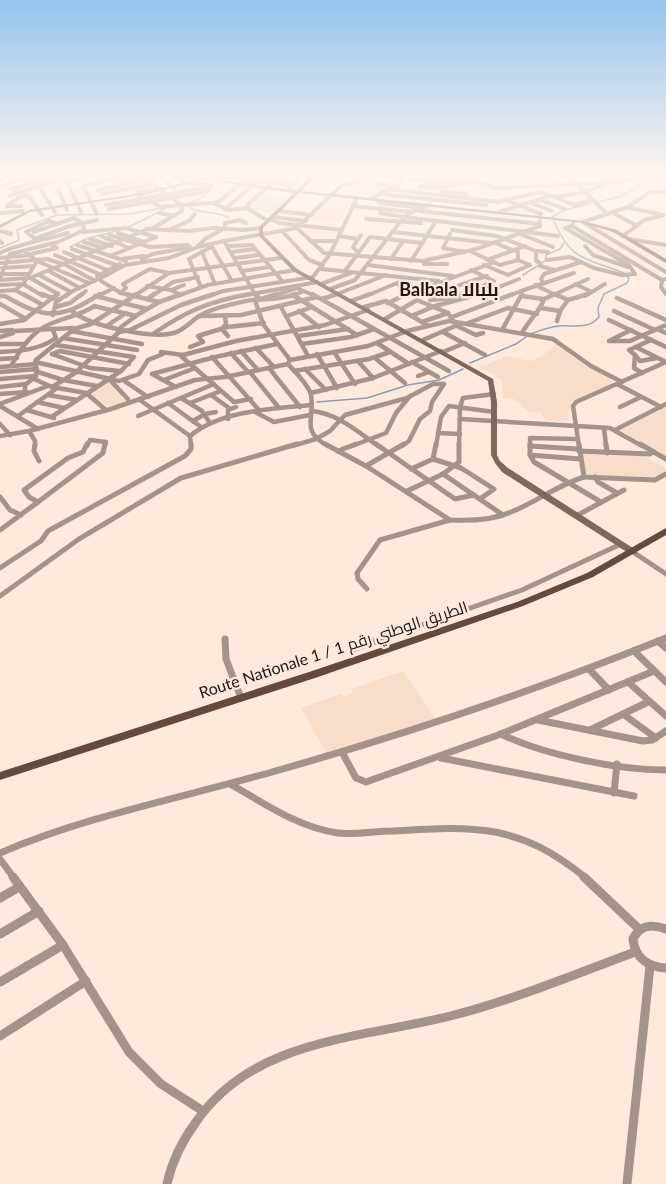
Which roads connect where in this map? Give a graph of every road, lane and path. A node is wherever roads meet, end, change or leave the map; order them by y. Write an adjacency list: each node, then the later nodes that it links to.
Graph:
1 (5, 231): 37 (street)
2 (28, 231): 68 (street)
3 (58, 231): 68 (street)
4 (63, 231): 35 (street)
5 (90, 231): 29 (street)
6 (124, 231): 39 (street)
7 (139, 231): 39 (street)
8 (148, 231): 57 (street)
9 (219, 231): 48 (street)
10 (260, 231): 61 (street)
11 (261, 231): 125 (street)
12 (267, 231): 30 (street)
13 (286, 231): 30 (street)
14 (302, 231): 63 (street)
15 (318, 231): 44 (street)
16 (320, 231): 31 (street)
17 (341, 231): 44 (street)
18 (413, 231): 40 (street)
19 (430, 231): 45 (street)
20 (451, 231): 54 (street)
21 (460, 231): 55 (street)
22 (520, 231): 33 (street)
23 (540, 231): 46 (street)
24 (572, 231): 42 (street)
25 (589, 231): 34 (street)
26 (599, 231): 84 (street)
27 (614, 231): 50 (street)
28 (630, 231): 50 (street)
29 (84, 232): 38 (street)
30 (283, 232): 105 (street)
31 (325, 232): 44 (street); 62 (street)
32 (393, 232): 40 (street); 58 (street)
33 (525, 232): 41 (street); 46 (street)
34 (584, 232): 42 (street); 94 (street)
35 (68, 233): 38 (street); 68 (street)
36 (118, 233): 51 (street)
37 (11, 234)
38 (78, 234): 74 (street)
39 (136, 234): 51 (street); 57 (street)
40 (412, 234): 45 (street)
41 (519, 234): 55 (street); 87 (street)
42 (577, 234): 96 (street)
43 (109, 235): 60 (street)
44 (339, 235): 52 (street); 62 (street); 112 (street)
45 (428, 235): 54 (street); 71 (street)
46 (540, 235): 49 (street); 65 (street)
47 (101, 236): 69 (street)
48 (211, 236): 61 (street); 80 (street)
49 (558, 236)
50 (623, 236): 59 (street)
51 (129, 237): 60 (street); 67 (street)
52 (358, 238): 53 (street); 70 (street); 118 (street)
53 (368, 238): 58 (street); 70 (street)
54 (448, 238): 72 (street); 100 (street)
55 (506, 238): 72 (street); 82 (street)
56 (90, 239): 79 (street)
57 (150, 239): 67 (street)
58 (388, 239): 64 (street); 126 (street)
59 (629, 239): 73 (street); 78 (street)
60 (124, 240): 69 (street); 76 (street)
61 (224, 240): 77 (street); 81 (street)
62 (321, 240): 63 (street)
63 (310, 241): 93 (street)
64 (403, 241): 71 (street); 128 (street)
65 (551, 241)
66 (84, 242): 89 (street)
67 (144, 242): 76 (street)
68 (36, 243): 74 (street); 97 (street); 107 (street)
69 (117, 243): 79 (street); 90 (street)
70 (365, 243): 118 (street)
71 (423, 243): 135 (street)
72 (493, 243): 86 (street); 101 (street)
73 (637, 243): 84 (street); 131 (street)
74 (51, 244): 88 (street)
75 (78, 245): 98 (street)
76 (137, 245): 85 (street); 90 (street)
77 (212, 245): 80 (street); 103 (street); 148 (street)
78 (666, 245)
79 (110, 246): 89 (street); 99 (street)
80 (198, 246): 85 (street); 95 (street); 111 (street)
81 (228, 246): 92 (street); 104 (street)
82 (525, 246): 101 (street); 110 (street)
83 (585, 246): 152 (street)
84 (622, 246): 94 (street); 140 (street)
85 (157, 247): 109 (street)
86 (482, 247): 100 (street); 119 (street)
87 (553, 247)
88 (57, 248): 91 (street); 113 (street)
89 (104, 248): 98 (street); 108 (street)
90 (129, 248): 99 (street)
91 (72, 249): 102 (street); 115 (street)
92 (255, 249): 104 (street); 117 (street)
93 (319, 249): 105 (street); 112 (street)
94 (610, 249): 96 (street); 149 (street)
95 (177, 250): 109 (street); 111 (street)
96 (603, 250): 152 (street)
97 (23, 251): 113 (street); 122 (street)
98 (96, 251): 115 (street); 120 (street)
99 (122, 251): 108 (street)
100 (467, 251): 135 (street); 136 (street)
101 (513, 251): 119 (street); 130 (street)
102 (64, 252): 114 (street); 123 (street)
103 (202, 252): 154 (street); 158 (street)
104 (231, 252): 124 (street)
105 (302, 252): 151 (street)
106 (548, 252): 110 (street)
107 (1, 253): 122 (street)
108 (117, 253): 120 (street)
109 (160, 253): 116 (street)
110 (537, 253): 139 (street); 139 (street)
111 (182, 254): 211 (street)
112 (330, 254): 118 (street); 151 (street)
113 (31, 255): 122 (street); 141 (street)
114 (55, 255): 127 (street); 132 (street)
115 (88, 255): 123 (street); 145 (street)
116 (150, 255): 129 (street); 133 (street)
117 (259, 255): 124 (street); 134 (street)
118 (356, 255): 126 (street); 165 (street)
119 (502, 255): 136 (street)
120 (110, 256): 129 (street)
121 (0, 258): 122 (street)
122 (8, 258): 138 (street); 141 (street); 172 (street)
123 (81, 258): 132 (street); 157 (street)
124 (235, 258): 142 (street)
125 (281, 258): 134 (street); 159 (street)
126 (374, 258): 128 (street); 146 (street)
127 (47, 259): 141 (street); 144 (street)
128 (391, 259): 135 (street)
129 (121, 260): 133 (street)
130 (518, 260): 136 (street); 147 (street)
131 (665, 260): 140 (street)
132 (73, 261): 144 (street); 173 (street)
133 (126, 261): 145 (street)
134 (264, 261): 142 (street); 150 (street)
135 (411, 261)
136 (490, 262): 147 (street)
137 (581, 262): 139 (street); 155 (street); 156 (street)
138 (0, 263)
139 (547, 263): 155 (street); 162 (street)
140 (651, 263): 149 (street); 169 (street)
141 (35, 264): 153 (street); 166 (street); 172 (street); 178 (street)
142 (238, 264): 148 (street); 163 (street)
143 (447, 264): 160 (street)
144 (65, 265): 153 (street); 193 (street)
145 (117, 265): 157 (street)
146 (368, 265): 160 (street); 168 (street)
147 (484, 265): 161 (street)
148 (224, 266): 154 (street); 194 (street)
149 (639, 266): 152 (street); 189 (street)
150 (269, 267): 163 (street); 174 (street)
151 (322, 267): 164 (street); 191 (street)
152 (631, 267): 156 (street)
153 (56, 268): 166 (street); 199 (street)
154 (210, 268): 158 (street); 202 (street)
155 (563, 268): 162 (street); 171 (street)
156 (594, 268): 184 (street)
157 (107, 270): 173 (street)
158 (194, 270): 170 (street); 182 (street)
159 (295, 270): 174 (street); 191 (street)
160 (417, 270): 179 (street)
161 (471, 270): 179 (street); 180 (street)
162 (554, 270): 198 (street)
163 (242, 271): 186 (street)
164 (337, 271): 165 (street); 191 (street)
165 (345, 271): 167 (street)
166 (47, 272): 175 (street); 214 (street)
167 (354, 272): 168 (street); 191 (street)
168 (362, 272): 177 (street); 216 (street)
169 (666, 272)
170 (169, 273): 176 (street); 190 (street)
171 (574, 273): 188 (street); 198 (street)
172 (1, 274): 178 (street)
173 (99, 274): 193 (street)
174 (275, 274): 186 (street); 197 (street)
175 (39, 275): 178 (street); 214 (street)
176 (138, 275): 181 (street); 225 (street)
177 (386, 275): 183 (street); 192 (street)
178 (29, 276): 201 (street); 229 (street)
179 (453, 276): 195 (street)
180 (487, 276): 208 (street); 219 (street)
181 (144, 277)
182 (198, 278): 196 (street); 212 (street)
183 (409, 278): 195 (street); 203 (street)
184 (608, 278)
185 (150, 279): 190 (street)
186 (247, 279): 194 (street); 209 (street)
187 (519, 279): 200 (street)
188 (588, 279): 204 (street); 224 (street)
189 (664, 279): 233 (street)
190 (156, 280): 207 (street)
191 (315, 280): 197 (street); 213 (street); 216 (street)
192 (376, 280): 210 (street); 231 (street)
193 (94, 281): 199 (street)
194 (232, 281): 202 (street)
195 (439, 281): 223 (street)
196 (183, 282): 212 (street); 215 (street); 218 (street)
197 (283, 282): 209 (street)
198 (543, 282): 206 (street)
199 (89, 283): 214 (street)
200 (506, 283): 227 (street); 228 (street)
201 (23, 284): 205 (street); 217 (street); 240 (street)
202 (215, 284): 212 (street)
203 (397, 284): 210 (street); 223 (street)
204 (574, 284): 224 (street); 232 (street)
205 (0, 285)
206 (534, 285): 228 (street); 232 (street)
207 (147, 286): 215 (street); 239 (street)
208 (463, 286): 219 (street); 223 (street)
209 (251, 287): 226 (street); 235 (street)
210 (389, 287): 256 (street)
211 (114, 288): 225 (street); 234 (street)
212 (198, 288): 230 (street); 235 (street)
213 (297, 288): 222 (street); 226 (street); 241 (street)
214 (75, 289): 221 (street); 238 (street)
215 (159, 289): 218 (street); 245 (street)
216 (330, 289): 231 (street)
217 (15, 290): 220 (street); 244 (street); 263 (street)
218 (171, 290): 230 (street)
219 (472, 290): 227 (street); 246 (street)
220 (0, 291)
221 (86, 291): 234 (street); 268 (street)
222 (302, 291): 237 (street); 242 (street)
223 (414, 291): 260 (street)
224 (590, 291): 251 (street)
225 (120, 293): 239 (street)
226 (254, 293): 236 (street); 254 (street)
227 (481, 293): 246 (street); 247 (street)
228 (522, 293): 247 (street); 248 (street); 277 (street)
229 (58, 294): 238 (street); 240 (street)
230 (179, 294): 258 (street)
231 (338, 294): 242 (street); 256 (street)
232 (554, 294): 248 (street); 251 (street)
233 (666, 294)
234 (96, 295): 257 (street); 259 (street)
235 (210, 295): 252 (street); 262 (street)
236 (243, 295): 252 (street); 253 (street)
237 (292, 295): 241 (street); 255 (street)
238 (65, 296): 249 (street)
239 (132, 296): 245 (street); 257 (street)
240 (50, 298): 249 (street); 263 (street)
241 (279, 298): 254 (street); 265 (street)
242 (319, 298): 255 (street); 297 (street)
243 (617, 298): 304 (street)
244 (1, 299): 287 (street); 301 (street)
245 (147, 299): 258 (street)
246 (454, 299): 250 (street); 267 (street); 276 (street)
247 (497, 299): 261 (street)
248 (543, 299): 272 (street)
249 (59, 300): 268 (street)
250 (430, 300)
251 (568, 300): 284 (street)
252 (220, 301): 269 (street); 278 (street)
253 (247, 301): 254 (street); 269 (street)
254 (258, 301): 280 (street)
255 (303, 301): 265 (street); 271 (street)
256 (351, 301): 275 (street)
257 (122, 302): 273 (street); 274 (street)
258 (159, 302): 274 (street)
259 (85, 303): 264 (street); 279 (street)
260 (388, 303): 275 (street); 282 (street)
261 (484, 304): 276 (street); 283 (street)
262 (181, 305): 278 (street); 326 (street)
263 (42, 306): 287 (street); 288 (street)
264 (95, 306): 273 (street); 293 (street)
265 (287, 306): 270 (street)
266 (405, 306): 267 (street); 282 (street); 290 (street)
267 (435, 306): 290 (street); 302 (street)
268 (55, 307): 289 (street)
269 (228, 307): 294 (street)
270 (281, 307): 280 (street); 296 (street)
271 (312, 307): 281 (street); 309 (street)
272 (540, 308): 284 (street); 291 (street)
273 (111, 309): 286 (street); 307 (street)
274 (147, 309): 292 (street)
275 (366, 309): 297 (street); 300 (street)
276 (473, 309): 302 (street)
277 (513, 309): 283 (street); 291 (street); 327 (street)
278 (189, 310): 339 (street)
279 (72, 311): 289 (street); 293 (street)
280 (257, 311): 295 (street); 308 (street)
281 (299, 311): 296 (street); 320 (street)
282 (401, 311): 298 (street); 300 (street)
283 (498, 311): 314 (street)
284 (560, 311): 305 (street)
285 (615, 311): 324 (street)
286 (126, 312): 292 (street); 315 (street)
287 (35, 313): 288 (street); 301 (street)
288 (46, 313): 289 (street)
289 (52, 313): 306 (street)
290 (418, 313): 298 (street)
291 (537, 314): 337 (street)
292 (136, 315): 319 (street)
293 (80, 316): 306 (street); 307 (street)
294 (199, 316): 295 (street); 339 (street)
295 (225, 316): 321 (street)
296 (287, 316): 333 (street)
297 (352, 316): 309 (street); 323 (street)
298 (411, 316): 313 (street)
299 (0, 318): 310 (street)
300 (385, 319): 334 (street)
301 (26, 320): 312 (street)
302 (455, 320): 313 (street); 313 (street); 314 (street); 335 (street); 336 (street)
303 (609, 320): 328 (street)
304 (666, 320)
305 (556, 321)
306 (53, 322): 331 (street)
307 (94, 322): 315 (street); 318 (street)
308 (264, 322): 317 (street); 340 (street)
309 (337, 322): 320 (street); 322 (street)
310 (8, 323): 311 (street); 312 (street)
311 (0, 324)
312 (19, 324): 330 (street)
313 (425, 324): 334 (street)
314 (468, 324): 327 (street)
315 (108, 325): 319 (street)
316 (666, 325): 324 (street)
317 (239, 326): 321 (street); 347 (street)
318 (81, 327): 325 (street); 332 (street)
319 (122, 327): 326 (street)
320 (318, 327): 333 (street)
321 (222, 329): 343 (street); 372 (street)
322 (348, 329): 341 (street); 344 (street)
323 (374, 329): 341 (street); 348 (street)
324 (656, 329): 338 (street); 342 (street)
325 (53, 330): 331 (street); 352 (street)
326 (130, 330): 339 (street); 349 (street)
327 (502, 330): 337 (street)
328 (631, 330): 342 (street); 342 (street)
329 (0, 331): 330 (street)
330 (13, 331): 331 (street); 345 (street)
331 (41, 331): 355 (street)
332 (71, 331): 349 (street); 352 (street)
333 (296, 331): 340 (street); 344 (street)
334 (407, 331): 348 (street); 350 (street)
335 (443, 332): 350 (street); 354 (street)
336 (483, 333)
337 (522, 333): 429 (street)
338 (666, 333)
339 (153, 334)
340 (271, 334): 347 (street); 357 (street)
341 (357, 335): 346 (street)
342 (642, 335): 351 (street)
343 (228, 336)
344 (298, 336): 358 (street)
345 (0, 337)
346 (351, 337): 358 (street); 361 (street)
347 (249, 338): 364 (street); 366 (street)
348 (390, 338): 353 (street); 382 (street)
349 (112, 339): 356 (street); 360 (street)
350 (423, 340): 369 (street)
351 (651, 340): 362 (street); 363 (street)
352 (58, 341): 360 (street); 367 (street); 371 (street); 405 (street)
353 (377, 343): 361 (street); 374 (street)
354 (465, 343): 369 (street); 378 (street)
355 (24, 344): 359 (street); 367 (street)
356 (142, 344)
357 (277, 344): 364 (street); 391 (street)
358 (302, 344): 381 (street)
359 (0, 345)
360 (106, 345): 365 (street); 371 (street)
361 (362, 347): 373 (street)
362 (636, 347): 379 (street); 387 (street)
363 (666, 347)
364 (255, 348): 368 (street); 403 (street)
365 (137, 350)
366 (202, 350): 372 (street); 385 (street)
367 (20, 351): 370 (street); 383 (street)
368 (242, 351): 376 (street); 407 (street)
369 (442, 351): 382 (street); 445 (street)
370 (0, 352)
371 (97, 352): 384 (street); 396 (street)
372 (195, 352): 380 (street)
373 (334, 352): 377 (street); 393 (street)
374 (390, 352): 386 (street); 394 (street)
375 (162, 353): 380 (street); 397 (street); 406 (street)
376 (231, 353): 385 (street); 413 (street)
377 (317, 354): 381 (street); 398 (street)
378 (484, 355)
379 (635, 355): 390 (street); 395 (street)
380 (180, 356): 401 (street)
381 (308, 356): 391 (street)
382 (424, 357): 394 (street); 411 (street)
383 (17, 358): 388 (street); 399 (street)
384 (90, 358): 396 (street); 400 (street); 400 (street)
385 (211, 358): 401 (street); 418 (street)
386 (375, 358): 389 (street); 410 (street)
387 (657, 358): 390 (street); 392 (street)
388 (0, 360)
389 (358, 361): 393 (street); 422 (street)
390 (640, 361): 395 (street)
391 (289, 362): 403 (street); 409 (street)
392 (666, 362): 416 (street)
393 (341, 363): 398 (street); 432 (street)
394 (410, 363): 410 (street); 414 (street)
395 (634, 363): 416 (street)
396 (129, 364): 408 (street)
397 (164, 365): 401 (street); 417 (street)
398 (325, 365): 404 (street); 437 (street)
399 (11, 366): 402 (street); 405 (street)
400 (84, 366): 408 (street); 415 (street)
401 (193, 366): 421 (street); 426 (street)
402 (0, 367)
403 (271, 368): 407 (street); 455 (street)
404 (305, 369): 409 (street); 438 (street)
405 (36, 370): 412 (street); 415 (street); 423 (street); 424 (street); 430 (street); 435 (street)
406 (144, 370): 417 (street); 427 (street)
407 (258, 370): 413 (street)
408 (121, 371): 425 (street)
409 (294, 371): 444 (street)
410 (390, 371): 422 (street); 428 (street)
411 (449, 371)
412 (0, 372)
413 (249, 372): 418 (street); 470 (street)
414 (429, 372): 419 (street); 420 (street)
415 (75, 373): 424 (street); 425 (street)
416 (642, 373): 429 (street)
417 (152, 374): 426 (street)
418 (231, 376): 421 (street); 454 (street)
419 (418, 376)
420 (438, 377)
421 (209, 378): 431 (street); 436 (street)
422 (373, 378): 432 (street)
423 (0, 379)
424 (63, 380): 433 (street); 435 (street)
425 (108, 380): 427 (street); 433 (street); 453 (street)
426 (164, 380): 436 (street)
427 (123, 381): 449 (street)
428 (405, 382)
429 (619, 383): 450 (street); 489 (street)
430 (26, 384): 434 (street); 439 (street)
431 (214, 384): 440 (street); 451 (street)
432 (355, 384): 437 (street)
433 (98, 386): 442 (street)
434 (0, 387)
435 (52, 387): 441 (street); 442 (street); 446 (street)
436 (176, 387): 449 (street)
437 (337, 388): 438 (street)
438 (326, 390): 444 (street)
439 (24, 391): 441 (street); 443 (street)
440 (221, 391): 447 (street); 454 (street)
441 (31, 393): 461 (street)
442 (86, 393): 456 (street); 472 (street)
443 (0, 394)
444 (311, 394): 455 (street); 475 (street)
445 (494, 394): 465 (street); 481 (street)
446 (48, 395): 456 (street); 458 (street)
447 (211, 395): 460 (street); 469 (street)
448 (410, 396): 483 (street); 503 (street); 510 (street)
449 (148, 397): 457 (street)
450 (641, 397): 463 (street); 467 (street)
451 (181, 398): 459 (street); 460 (street)
452 (453, 398): 462 (street)
453 (128, 399)
454 (251, 399): 474 (street)
455 (296, 399): 464 (street)
456 (78, 400): 468 (street)
457 (140, 400): 472 (street); 473 (street)
458 (37, 402): 468 (street); 471 (street)
459 (168, 403): 473 (street); 485 (street)
460 (190, 403): 477 (street)
461 (0, 405): 478 (street)
462 (450, 405): 465 (street); 495 (street)
463 (663, 405): 493 (street)
464 (300, 406): 470 (street); 475 (street)
465 (460, 406): 481 (street); 484 (street)
466 (236, 407): 469 (street)
467 (620, 407)
468 (64, 408): 479 (street)
469 (229, 408): 482 (street)
470 (279, 408): 474 (street)
471 (27, 410): 478 (street); 479 (street)
472 (106, 410): 486 (street)
473 (153, 410): 480 (street); 499 (street)
474 (257, 411): 475 (street); 482 (street)
475 (311, 411): 483 (street); 501 (street)
476 (216, 412): 477 (street)
477 (205, 414): 485 (street); 487 (street)
478 (18, 416): 492 (street)
479 (53, 416): 486 (street)
480 (138, 416)
481 (494, 416): 484 (street); 489 (street); 529 (street)
482 (228, 419): 487 (street)
483 (339, 419): 501 (street); 503 (street)
484 (460, 419): 496 (street)
485 (193, 421): 490 (street)
486 (57, 423): 492 (street)
487 (210, 423): 490 (street)
488 (0, 424): 497 (street)
489 (574, 425): 491 (street); 502 (street)
490 (201, 427): 499 (street)
491 (604, 428): 493 (street); 509 (street)
492 (38, 429): 494 (street)
493 (615, 430): 500 (street)
494 (29, 431): 497 (street); 515 (street)
495 (438, 433): 496 (street); 512 (street)
496 (460, 434): 517 (street)
497 (10, 435): 498 (street)
498 (0, 436)
499 (190, 436): 542 (street)
500 (627, 437): 504 (street); 508 (street)
501 (316, 439): 507 (street); 545 (street)
502 (576, 439): 505 (street); 506 (street)
503 (369, 441): 507 (street); 510 (street)
504 (618, 441)
505 (530, 446): 506 (street); 511 (street)
506 (579, 450): 509 (street); 513 (street)
507 (338, 451): 516 (street)
508 (653, 452): 509 (street); 514 (street)
509 (607, 453)
510 (390, 454): 516 (street); 518 (street)
511 (530, 455): 513 (street); 524 (street)
512 (433, 459): 517 (street); 518 (street)
513 (580, 459): 521 (street)
514 (666, 459)
515 (39, 461)
516 (366, 466): 526 (street)
517 (456, 466): 519 (street); 531 (street)
518 (411, 469): 523 (street)
519 (443, 474): 523 (street); 528 (street)
520 (666, 474): 522 (street)
521 (584, 477): 522 (street); 524 (street)
522 (595, 477): 527 (street)
523 (427, 481): 526 (street); 528 (street)
524 (567, 482): 529 (street); 533 (street)
525 (624, 490): 527 (street)
526 (407, 491): 537 (street)
527 (617, 493): 533 (street)
528 (474, 495): 531 (street)
529 (543, 495): 535 (street); 536 (street)
530 (0, 497): 534 (street)
531 (480, 499): 535 (street)
532 (39, 502): 532 (street); 534 (street)
533 (601, 502): 536 (street)
534 (21, 515): 538 (street)
535 (503, 515): 537 (street)
536 (576, 516): 540 (street)
537 (450, 520): 544 (street)
538 (1, 528)
539 (666, 531): 541 (main road, Route Nationale 1 / الطريق الوطني رقم 1)
540 (621, 544): 541 (street); 550 (street)
541 (632, 551): 543 (street); 557 (main road, Route Nationale 1 / الطريق الوطني رقم 1)
542 (1, 565)
543 (666, 574)
544 (368, 589)
545 (0, 596)
546 (666, 638): 548 (street)
547 (225, 639): 557 (street)
548 (658, 641): 549 (street); 551 (street)
549 (666, 648)
550 (352, 649)
551 (634, 651): 552 (street); 553 (street)
552 (589, 669): 556 (street); 566 (street)
553 (654, 671): 554 (street); 555 (street)
554 (628, 682): 556 (street); 558 (street)
555 (666, 682)
556 (609, 690): 561 (street)
557 (241, 698): 570 (main road, Route Nationale 1 / الطريق الوطني رقم 1)
558 (648, 702): 559 (street); 560 (street)
559 (623, 714): 562 (street); 565 (street)
560 (666, 716)
561 (537, 720): 562 (street); 564 (street)
562 (590, 730): 565 (street)
563 (666, 731): 565 (street)
564 (501, 734): 567 (street); 568 (street)
565 (656, 738)
566 (342, 752): 567 (street); 571 (street)
567 (440, 758): 572 (street)
568 (617, 764): 569 (street); 572 (street)
569 (666, 770)
570 (0, 776)
571 (230, 784): 574 (street); 579 (street)
572 (614, 793): 573 (street)
573 (634, 796)
574 (0, 854)
575 (0, 859): 576 (street)
576 (19, 887): 577 (street); 578 (street)
577 (0, 898)
578 (39, 912): 581 (street); 582 (street)
579 (639, 928): 580 (street); 583 (street)
580 (666, 929)
581 (0, 934)
582 (63, 945): 586 (street); 587 (street)
583 (635, 952): 584 (street); 589 (street)
584 (650, 966): 585 (street); 591 (street)
585 (666, 969)
586 (86, 981): 588 (street); 589 (street)
587 (0, 982)
588 (0, 1036)
589 (203, 1111): 590 (street)
590 (166, 1184)
591 (627, 1184)

